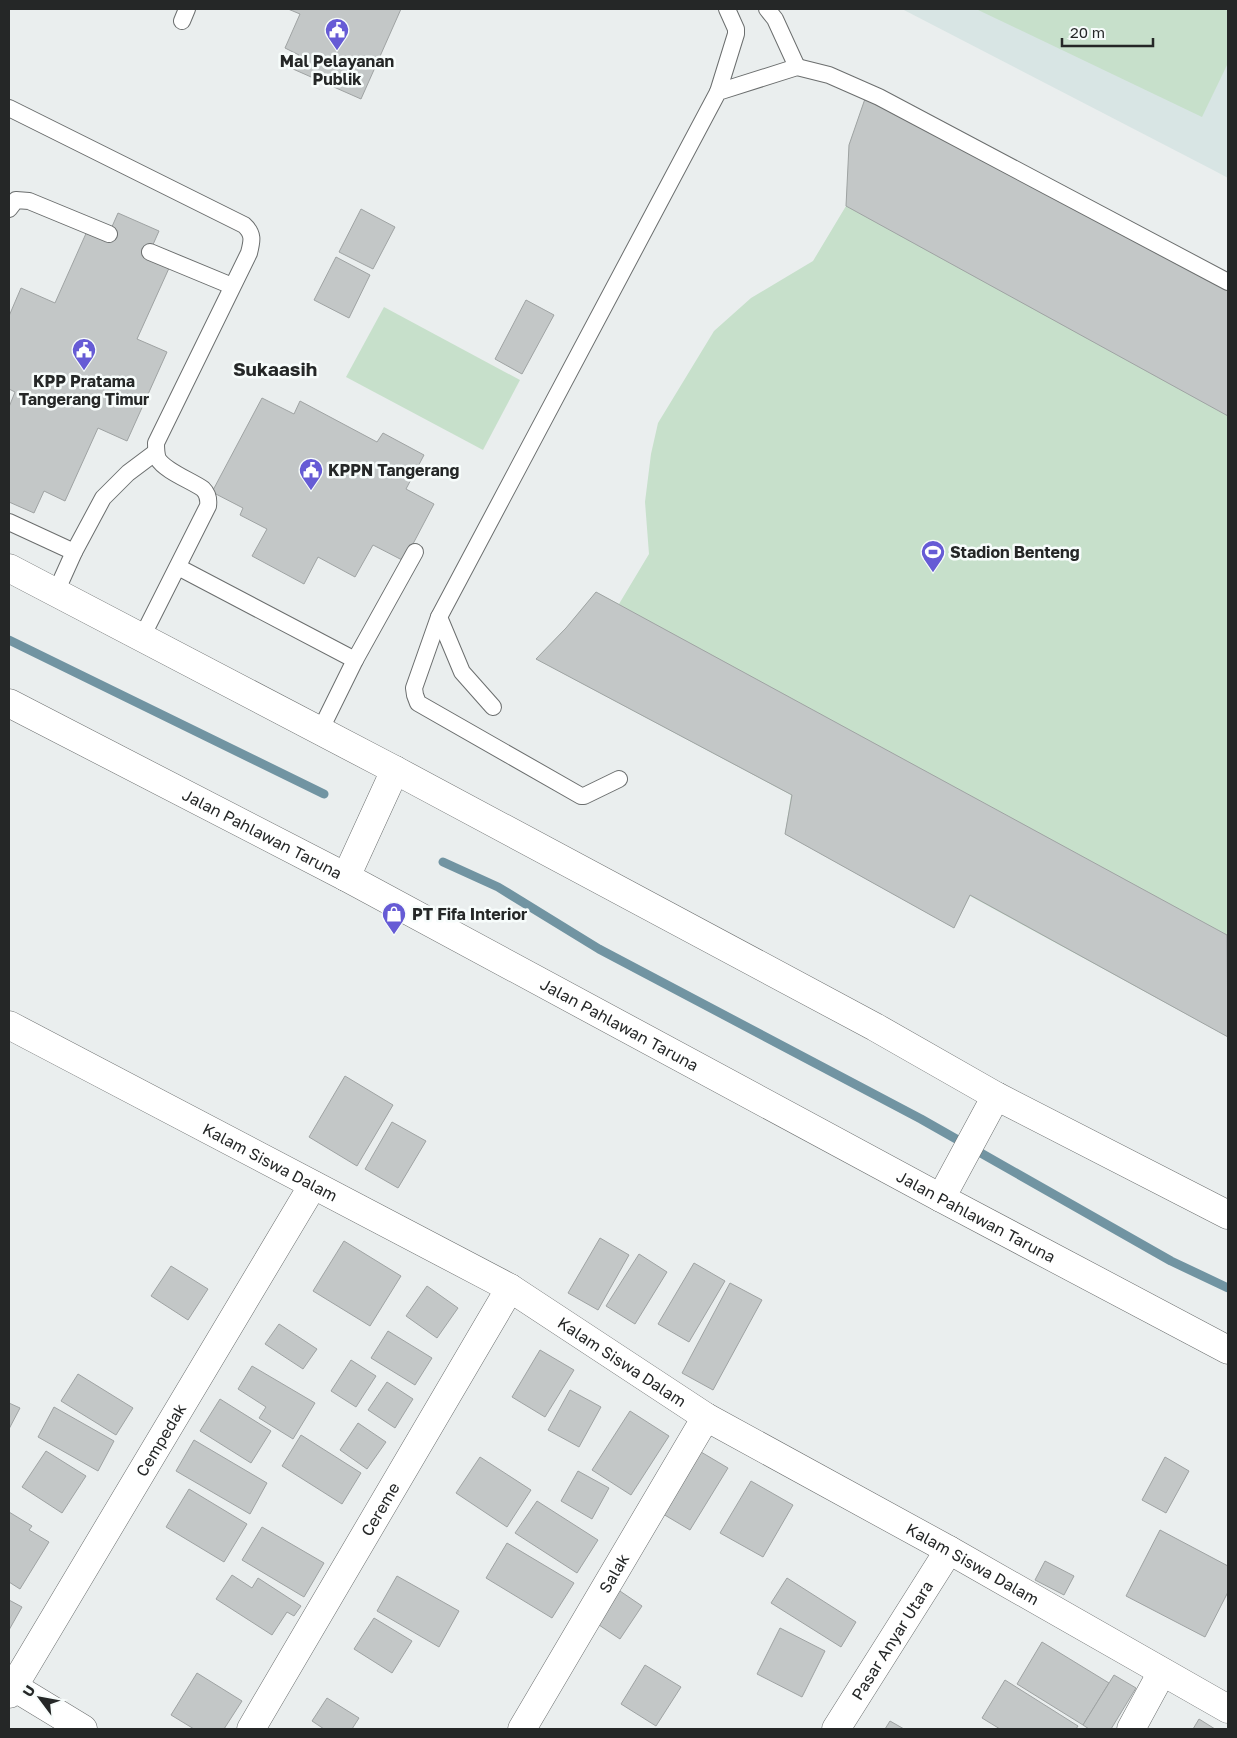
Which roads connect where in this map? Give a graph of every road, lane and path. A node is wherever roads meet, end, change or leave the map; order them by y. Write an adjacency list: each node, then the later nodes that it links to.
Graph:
1 (726, 9): 4 (lane)
2 (767, 9): 3 (lane)
3 (797, 67): 4 (lane); 9 (lane)
4 (718, 92): 18 (lane)
5 (9, 108): 10 (lane)
6 (9, 209): 7 (lane)
7 (109, 234)
8 (150, 252): 10 (lane)
9 (1228, 282)
10 (232, 286): 11 (lane)
11 (156, 452): 13 (lane); 15 (lane)
12 (9, 522): 13 (lane)
13 (74, 552): 17 (lane)
14 (415, 552): 20 (lane)
15 (178, 566): 19 (lane); 20 (lane)
16 (9, 568): 17 (street)
17 (56, 592): 19 (street)
18 (440, 617): 22 (lane); 25 (lane)
19 (142, 637): 23 (street)
20 (355, 660): 23 (lane)
21 (9, 703): 26 (street, Jalan Pahlawan Taruna)
22 (493, 707)
23 (320, 731): 24 (street)
24 (395, 770): 26 (street); 28 (street)
25 (619, 779)
26 (346, 877): 30 (street, Jalan Pahlawan Taruna)
27 (10, 1032): 29 (street, Kalam Siswa Dalam)
28 (990, 1108): 30 (street); 31 (street)
29 (313, 1185): 32 (street, Kalam Siswa Dalam); 37 (street, Cempedak)
30 (947, 1188): 33 (street, Jalan Pahlawan Taruna)
31 (1228, 1215)
32 (510, 1288): 34 (street, Kalam Siswa Dalam); 40 (street, Cereme)
33 (1228, 1350)
34 (706, 1417): 35 (street, Kalam Siswa Dalam); 41 (street, Salak)
35 (949, 1550): 36 (street, Kalam Siswa Dalam); 42 (street, Pasar Anyar Utara)
36 (1162, 1672): 38 (street, Kalam Siswa Dalam); 43 (street)
37 (10, 1688): 39 (street)
38 (1228, 1710)
39 (83, 1729)
40 (251, 1729)
41 (522, 1729)
42 (836, 1729)
43 (1131, 1729)

